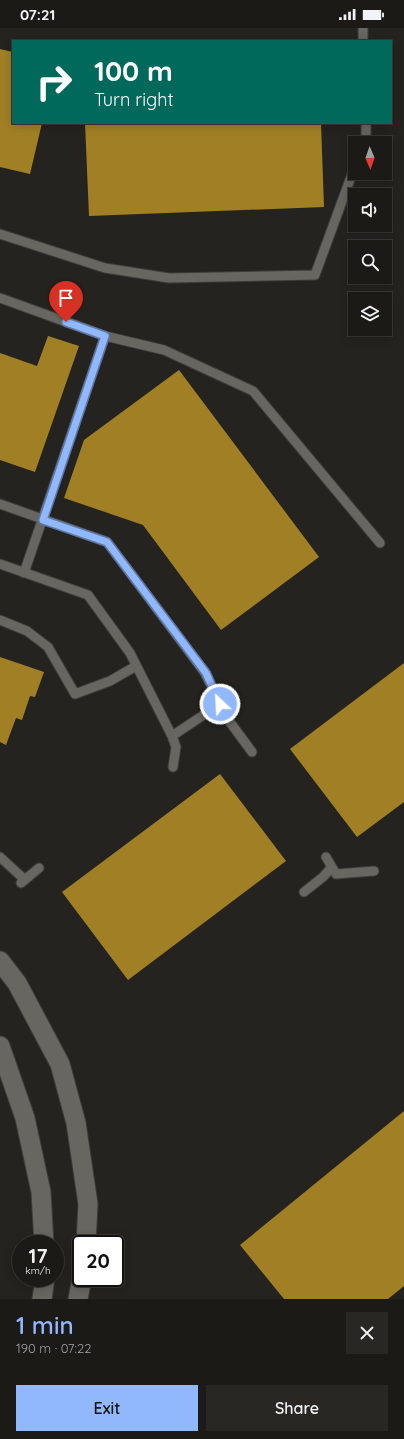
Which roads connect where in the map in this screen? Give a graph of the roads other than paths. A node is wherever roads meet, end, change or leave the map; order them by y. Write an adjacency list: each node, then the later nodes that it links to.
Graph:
1 (362, 28): 2 (lane)
2 (363, 40)
3 (366, 124): 4 (lane)
4 (366, 136)
5 (350, 180): 6 (lane)
6 (0, 234)
7 (0, 298): 8 (lane)
8 (105, 336): 10 (lane); 11 (lane)
9 (0, 504): 10 (lane)
10 (43, 520): 13 (lane); 16 (lane)
11 (380, 543)
12 (0, 564): 13 (lane)
13 (24, 573): 15 (lane)
14 (0, 620): 15 (lane)
15 (136, 666): 17 (lane)
16 (220, 704): 17 (lane); 18 (lane)
17 (172, 736): 19 (lane)
18 (252, 752)
19 (173, 767)
20 (326, 857): 22 (lane)
21 (0, 858): 23 (lane)
22 (332, 867): 24 (lane); 25 (lane)
23 (39, 868)
24 (374, 871)
25 (304, 892)
26 (0, 960): 29 (street)
27 (0, 1046): 28 (street)
28 (43, 1235)
29 (86, 1235)
30 (44, 1287): 32 (street)
31 (80, 1287): 33 (street)
32 (42, 1299)
33 (78, 1299)

